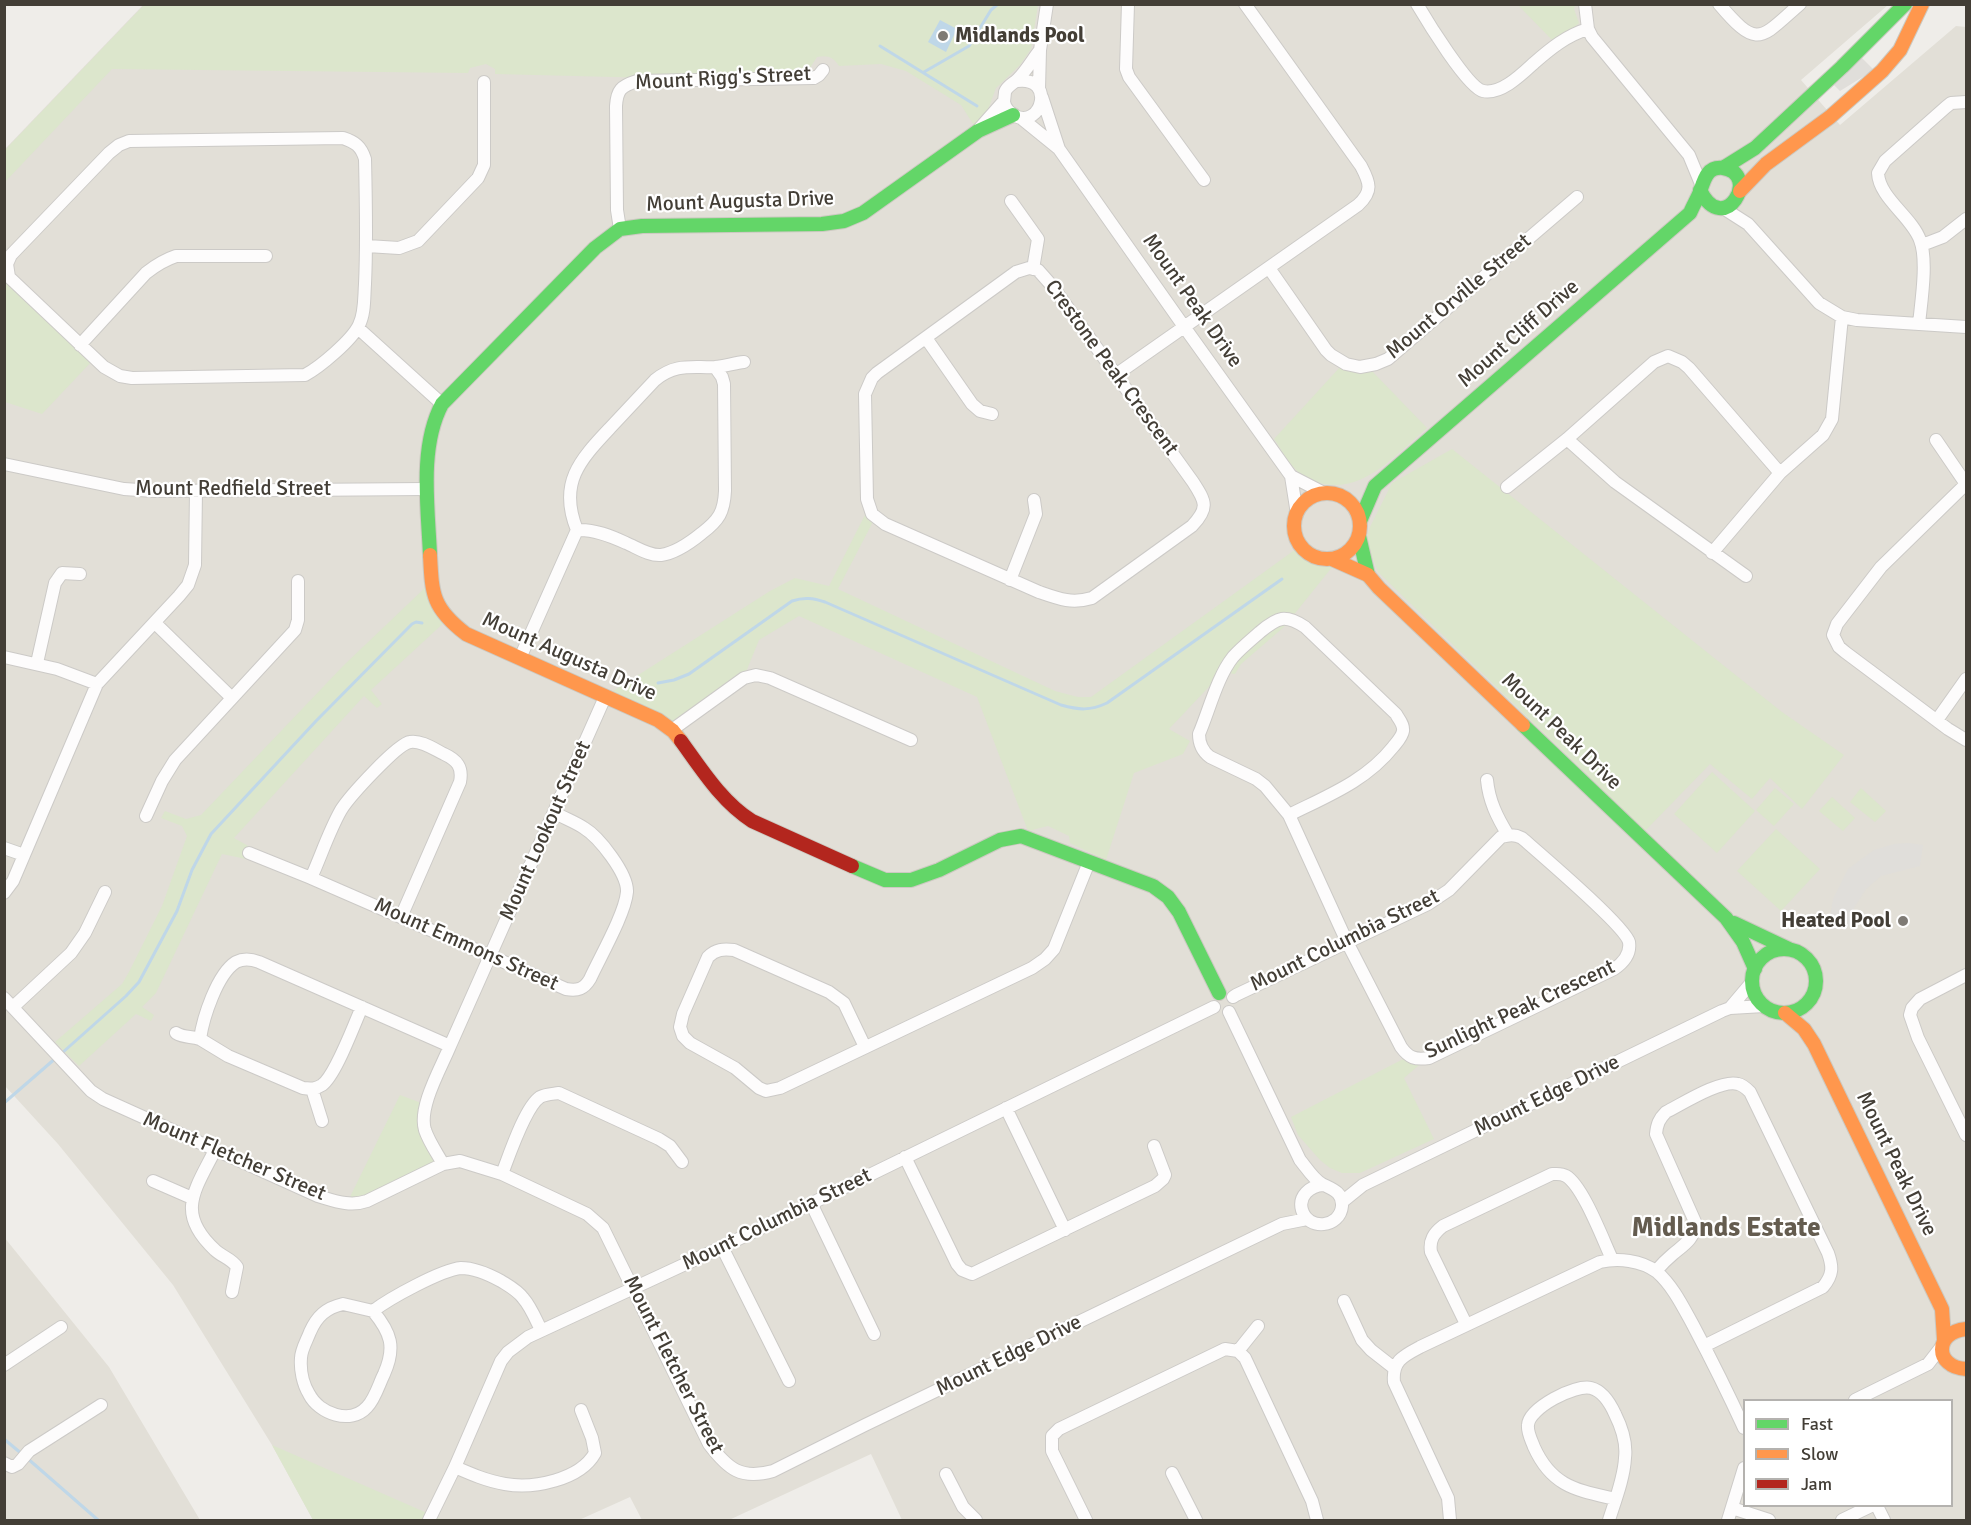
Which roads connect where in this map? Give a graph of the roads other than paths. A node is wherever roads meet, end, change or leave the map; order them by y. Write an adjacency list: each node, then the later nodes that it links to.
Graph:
1 (1047, 4): 12 (street)
2 (1128, 4): 25 (street)
3 (1245, 4): 38 (street)
4 (1417, 4): 11 (street)
5 (1585, 4): 11 (street)
6 (1719, 4): 7 (street)
7 (1800, 4)
8 (1905, 4): 10 (street)
9 (1922, 4): 13 (street)
10 (1884, 24): 13 (street); 24 (street)
11 (1588, 28): 23 (street)
12 (1040, 50): 15 (street); 17 (street)
13 (1900, 50): 27 (street)
14 (823, 70): 34 (street, Mount Rigg's Street)
15 (1017, 81): 17 (street); 18 (street)
16 (484, 82): 36 (street)
17 (1041, 93): 20 (street); 22 (street, Mount Peak Drive)
18 (1004, 101): 20 (street, Mount Peak Drive); 21 (street, Mount Augusta Drive)
19 (1966, 102): 35 (street)
20 (1017, 116): 21 (street, Mount Augusta Drive); 22 (street, Mount Peak Drive)
21 (978, 131): 34 (street, Mount Augusta Drive)
22 (1059, 149): 44 (street, Mount Peak Drive)
23 (1689, 155): 24 (street); 26 (street)
24 (1718, 169): 26 (street); 27 (street)
25 (1204, 180)
26 (1701, 187): 30 (street); 31 (street, Mount Cliff Drive)
27 (1739, 194): 30 (street); 33 (street)
28 (1577, 197): 38 (street, Mount Orville Street)
29 (1011, 201): 39 (street)
30 (1720, 208): 31 (street); 33 (street)
31 (1690, 213): 61 (street, Mount Cliff Drive)
32 (1966, 219): 35 (street)
33 (1748, 224): 40 (street)
34 (620, 229): 50 (street, Mount Augusta Drive)
35 (1922, 245): 41 (street)
36 (367, 246): 42 (street); 46 (street)
37 (266, 256): 46 (street)
38 (1269, 268): 44 (street)
39 (1033, 269): 45 (street, Crestone Peak Crescent); 49 (street, Crestone Peak Crescent)
40 (1842, 316): 41 (street); 55 (street)
41 (1919, 324): 43 (street)
42 (358, 327): 46 (street); 50 (street)
43 (1966, 327)
44 (1185, 328): 49 (street); 56 (street, Mount Peak Drive)
45 (926, 338): 51 (street); 73 (street, Crestone Peak Crescent)
46 (80, 345)
47 (744, 362): 48 (street)
48 (714, 367): 66 (street); 66 (street)
49 (1117, 374): 73 (street, Crestone Peak Crescent)
50 (442, 404): 59 (street, Mount Augusta Drive)
51 (992, 414)
52 (1567, 439): 55 (street); 58 (street); 68 (street)
53 (1936, 440): 57 (street)
54 (4, 464): 60 (street, Mount Redfield Street)
55 (1780, 473): 68 (street)
56 (1291, 476): 62 (street, Mount Peak Drive); 64 (street, Mount Peak Drive)
57 (1966, 484): 83 (street)
58 (1507, 487)
59 (427, 489): 60 (street, Mount Redfield Street); 77 (street, Mount Augusta Drive)
60 (196, 491): 75 (street)
61 (1358, 491): 62 (street, Mount Peak Drive); 65 (street, Mount Cliff Drive); 65 (street)
62 (1324, 493): 64 (street)
63 (1034, 500): 73 (street)
64 (1297, 514): 69 (street, Mount Peak Drive)
65 (1360, 520): 67 (street)
66 (577, 530): 77 (street)
67 (1359, 536): 69 (street); 71 (street)
68 (1712, 553): 72 (street)
69 (1332, 559): 71 (street, Mount Peak Drive)
70 (80, 574): 78 (street)
71 (1368, 575): 100 (street, Mount Peak Drive)
72 (1746, 576)
73 (1011, 580)
74 (298, 581): 81 (street)
75 (154, 623): 80 (street); 81 (street)
76 (4, 657): 78 (street)
77 (520, 658): 82 (street, Mount Augusta Drive)
78 (37, 663): 80 (street)
79 (1966, 679): 83 (street)
80 (97, 684): 94 (street)
81 (232, 698): 90 (street)
82 (605, 698): 84 (street, Mount Augusta Drive); 88 (street, Mount Lookout Street)
83 (1937, 720): 86 (street)
84 (673, 731): 85 (street); 95 (street, Mount Augusta Drive)
85 (912, 740)
86 (1966, 740)
87 (1487, 780): 91 (street)
88 (555, 813): 103 (street, Mount Lookout Street); 103 (street, Mount Emmons Street)
89 (1289, 815): 89 (street); 101 (street)
90 (146, 816)
91 (1508, 835): 101 (street, Mount Columbia Street); 101 (street, Sunlight Peak Crescent)
92 (4, 848): 94 (street)
93 (249, 853): 96 (street, Mount Emmons Street)
94 (24, 855): 98 (street)
95 (1089, 862): 106 (street, Mount Augusta Drive); 119 (street)
96 (311, 878): 99 (street, Mount Emmons Street); 99 (street)
97 (105, 892): 108 (street)
98 (4, 893)
99 (401, 917): 103 (street, Mount Emmons Street)
100 (1725, 918): 102 (street, Mount Peak Drive); 104 (street, Mount Peak Drive)
101 (1347, 942): 106 (street, Mount Columbia Street)
102 (1792, 950): 104 (street); 107 (street, Mount Peak Drive)
103 (491, 955): 118 (street, Mount Lookout Street)
104 (1753, 975): 109 (street, Mount Peak Drive); 112 (street, Mount Edge Drive)
105 (1966, 975): 123 (street)
106 (1226, 995): 111 (street); 113 (street)
107 (1811, 998): 114 (street); 116 (street, Mount Peak Drive)
108 (9, 1002): 125 (street, Mount Fletcher Street)
109 (1764, 1006): 112 (street, Mount Edge Drive); 114 (street, Mount Peak Drive)
110 (362, 1007): 117 (street); 118 (street); 120 (street)
111 (1214, 1007): 113 (street); 121 (street, Mount Columbia Street)
112 (1730, 1008): 132 (street, Mount Edge Drive)
113 (1229, 1012): 127 (street)
114 (1785, 1013): 116 (street, Mount Peak Drive)
115 (176, 1033): 117 (street)
116 (1811, 1037): 147 (street, Mount Peak Drive)
117 (200, 1039): 120 (street)
118 (450, 1046): 129 (street, Mount Lookout Street)
119 (865, 1047): 119 (street)
120 (312, 1089): 122 (street)
121 (1006, 1108): 126 (street, Mount Columbia Street); 140 (street)
122 (322, 1121)
123 (1966, 1135)
124 (1154, 1146): 140 (street)
125 (214, 1150): 129 (street, Mount Fletcher Street); 134 (street)
126 (905, 1157): 137 (street, Mount Columbia Street); 140 (street)
127 (1300, 1160): 133 (street); 135 (street)
128 (682, 1162): 130 (street)
129 (443, 1164): 130 (street, Mount Fletcher Street)
130 (502, 1174): 144 (street, Mount Fletcher Street)
131 (153, 1182): 134 (street)
132 (1363, 1185): 133 (street, Mount Edge Drive); 136 (street, Mount Edge Drive)
133 (1328, 1186): 135 (street, Mount Edge Drive); 136 (street)
134 (192, 1197): 145 (street)
135 (1303, 1199): 138 (street); 139 (street, Mount Edge Drive)
136 (1342, 1202): 138 (street, Mount Edge Drive)
137 (811, 1203): 141 (street, Mount Columbia Street); 154 (street)
138 (1307, 1219): 139 (street, Mount Edge Drive)
139 (1282, 1224): 169 (street, Mount Edge Drive)
140 (1065, 1230)
141 (722, 1246): 144 (street, Mount Columbia Street); 162 (street)
142 (1612, 1259): 143 (street); 149 (street); 149 (street)
143 (1656, 1271): 156 (street); 156 (street)
144 (634, 1289): 153 (street, Mount Columbia Street); 169 (street, Mount Fletcher Street)
145 (232, 1292)
146 (1344, 1301): 160 (street)
147 (1942, 1309): 152 (street, Mount Peak Drive); 155 (street, Mount Peak Drive)
148 (373, 1311): 148 (street); 153 (street)
149 (1466, 1324): 160 (street)
150 (1258, 1326): 157 (street)
151 (61, 1328): 159 (street)
152 (1965, 1329): 155 (street, Mount Peak Drive)
153 (541, 1330): 168 (street, Mount Columbia Street)
154 (874, 1334)
155 (1943, 1343): 158 (street); 161 (street, Mount Peak Drive)
156 (1704, 1346): 166 (street)
157 (1238, 1351): 177 (street); 181 (street)
158 (1928, 1364): 161 (street); 163 (street)
159 (4, 1365)
160 (1394, 1368): 182 (street)
161 (1961, 1371)
162 (789, 1381)
163 (1859, 1399)
164 (101, 1405): 167 (street)
165 (581, 1410): 168 (street)
166 (1743, 1426)
167 (4, 1463)
168 (455, 1467): 178 (street, Mount Columbia Street)
169 (734, 1470)
170 (1743, 1471): 176 (street)
171 (1172, 1473): 180 (street)
172 (946, 1474): 179 (street)
173 (1615, 1499): 173 (street); 183 (street)
174 (1869, 1507): 186 (street)
175 (1877, 1507): 187 (street)
176 (1732, 1508): 184 (street); 185 (street)
177 (1082, 1519)
178 (429, 1521)
179 (976, 1521)
180 (1196, 1521)
181 (1317, 1521)
182 (1450, 1521)
183 (1609, 1521)
184 (1728, 1521)
185 (1769, 1521)
186 (1842, 1521)
187 (1884, 1521)

